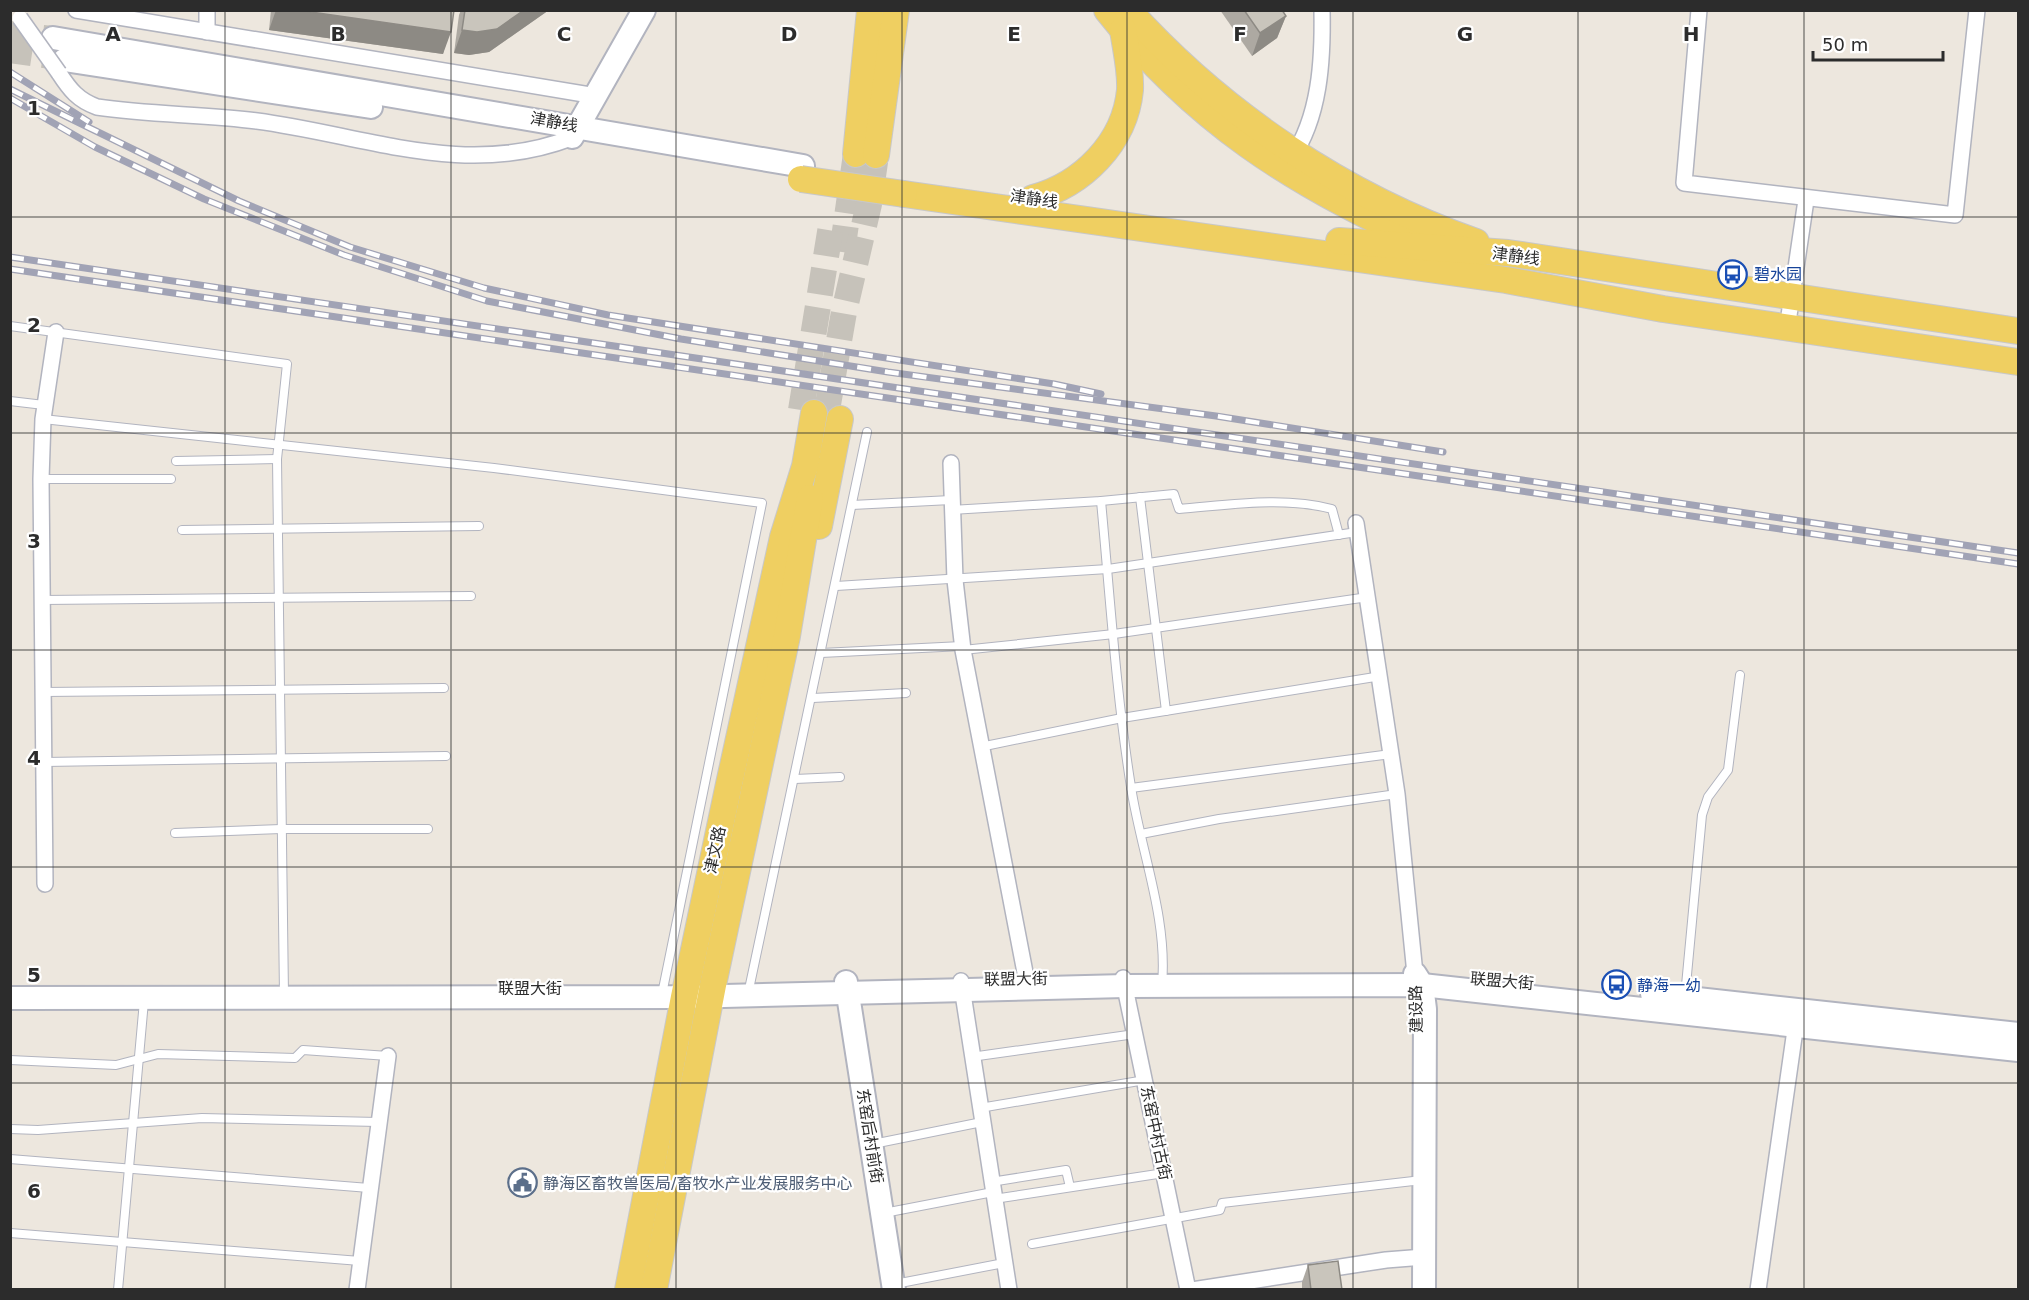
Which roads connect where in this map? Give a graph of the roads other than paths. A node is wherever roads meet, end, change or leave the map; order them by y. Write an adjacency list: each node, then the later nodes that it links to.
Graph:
1 (76, 10): 12 (street)
2 (207, 10): 12 (street)
3 (644, 10): 15 (main road)
4 (870, 10): 5 (main road)
5 (896, 10)
6 (1107, 10): 11 (main road)
7 (1322, 10): 17 (street)
8 (1699, 10): 21 (street)
9 (1977, 10): 21 (street)
10 (17, 14): 14 (street, bridge)
11 (1123, 17): 17 (main road); 20 (main road)
12 (207, 32): 15 (street)
13 (53, 38): 16 (main road, 津静线)
14 (62, 66): 16 (main road, 津静线); 16 (street)
15 (596, 96): 16 (main road)
16 (575, 132): 18 (main road, 津静线)
17 (1290, 161): 22 (main road); 23 (main road)
18 (802, 172): 19 (main road, 津静线)
19 (904, 187): 20 (main road, 津静线); 24 (main road, 津静线)
20 (1033, 198): 22 (main road, 津静线)
21 (1806, 200): 25 (street)
22 (1435, 248): 23 (main road, 津静线); 24 (main road)
23 (1508, 253): 25 (main road, 津静线)
24 (1506, 280): 27 (main road, 津静线)
25 (1792, 298): 27 (street); 28 (main road, 津静线)
26 (10, 326): 29 (lane)
27 (1787, 328): 30 (main road, 津静线)
28 (2019, 331)
29 (56, 332): 32 (street); 34 (lane)
30 (2019, 362)
31 (10, 401): 32 (lane)
32 (44, 412): 34 (lane); 38 (street)
33 (867, 432): 42 (lane)
34 (277, 445): 35 (lane); 93 (lane)
35 (277, 459): 36 (lane); 46 (lane)
36 (176, 461)
37 (951, 463): 43 (street)
38 (41, 479): 39 (lane); 56 (street)
39 (171, 479)
40 (1140, 497): 41 (lane); 48 (lane); 49 (lane)
41 (1101, 501): 43 (lane); 50 (lane)
42 (852, 505): 43 (lane); 52 (lane)
43 (951, 505): 51 (street)
44 (479, 526): 46 (lane)
45 (1357, 527): 48 (lane); 54 (street)
46 (278, 528): 47 (lane); 55 (lane)
47 (182, 530)
48 (1339, 535): 49 (lane)
49 (1148, 564): 50 (lane); 57 (lane)
50 (1108, 569): 51 (lane); 58 (lane)
51 (955, 580): 52 (lane); 59 (street)
52 (836, 586): 60 (lane)
53 (471, 596): 55 (lane)
54 (1368, 597): 57 (lane); 62 (street)
55 (279, 598): 56 (lane); 64 (lane)
56 (42, 600): 65 (street)
57 (1156, 628): 58 (lane); 68 (lane)
58 (1114, 634): 59 (lane); 69 (lane)
59 (962, 648): 60 (lane); 70 (street)
60 (822, 653): 67 (lane)
61 (1740, 675): 97 (lane)
62 (1381, 676): 68 (lane); 71 (street)
63 (444, 688): 64 (lane)
64 (280, 690): 65 (lane); 73 (lane)
65 (43, 692): 74 (street)
66 (906, 693): 67 (lane)
67 (813, 698): 76 (lane)
68 (1166, 711): 69 (lane)
69 (1122, 718): 70 (lane); 77 (lane)
70 (980, 747): 87 (street)
71 (1392, 754): 77 (lane); 78 (street)
72 (446, 756): 73 (lane)
73 (280, 759): 74 (lane); 79 (lane)
74 (44, 762): 83 (street)
75 (840, 777): 76 (lane)
76 (795, 779): 91 (lane)
77 (1131, 788): 82 (lane)
78 (1398, 794): 82 (lane); 86 (street)
79 (281, 829): 80 (lane); 81 (lane); 94 (lane)
80 (428, 829)
81 (176, 833)
82 (1141, 834): 85 (lane)
83 (45, 884)
84 (1124, 982): 85 (main road, 联盟大街); 87 (main road, 联盟大街); 99 (street, 东窑中村古街)
85 (1163, 982): 86 (main road)
86 (1417, 982): 97 (main road); 115 (main road, 建设路)
87 (1027, 983): 88 (main road, 联盟大街)
88 (962, 985): 89 (main road, 联盟大街); 103 (street)
89 (846, 987): 91 (main road, 联盟大街); 111 (main road, 东窑后村前街)
90 (10, 990): 95 (main road, 联盟大街)
91 (749, 990): 92 (main road, 联盟大街)
92 (712, 991): 93 (main road, 联盟大街); 93 (main road, 津文路); 131 (main road, 津文路)
93 (674, 992): 94 (main road, 联盟大街); 130 (main road, 津文路)
94 (284, 993): 95 (main road, 联盟大街)
95 (145, 994): 96 (main road); 105 (lane)
96 (10, 998)
97 (1684, 1005): 98 (main road)
98 (1797, 1017): 100 (main road); 101 (main road); 136 (street)
99 (1135, 1034): 103 (lane); 106 (street, 东窑中村古街)
100 (2019, 1034)
101 (2019, 1050)
102 (388, 1056): 105 (lane); 109 (street)
103 (971, 1057): 107 (street)
104 (10, 1060): 105 (lane)
105 (139, 1060): 108 (lane)
106 (1145, 1080): 107 (lane); 114 (street, 东窑中村古街)
107 (981, 1115): 111 (lane); 118 (street)
108 (133, 1122): 109 (lane); 110 (lane); 113 (lane)
109 (378, 1122): 116 (street)
110 (10, 1129)
111 (871, 1144): 119 (main road, 东窑后村前街)
112 (10, 1159): 113 (lane)
113 (129, 1169): 116 (lane); 122 (lane)
114 (1164, 1173): 117 (lane); 120 (street, 东窑中村古街)
115 (1421, 1181): 120 (lane); 124 (main road, 建设路)
116 (369, 1188): 125 (street)
117 (1070, 1188): 118 (lane); 118 (lane)
118 (993, 1191): 119 (lane); 126 (street)
119 (882, 1213): 127 (main road, 东窑后村前街)
120 (1174, 1220): 123 (lane); 133 (street, 东窑中村古街)
121 (10, 1233): 122 (lane)
122 (123, 1242): 125 (lane); 128 (lane)
123 (1032, 1244)
124 (1420, 1257): 133 (street); 134 (main road, 建设路); 135 (main road, 建设路)
125 (360, 1261): 129 (street)
126 (1004, 1263): 127 (lane); 132 (street)
127 (894, 1287)
128 (118, 1290)
129 (357, 1290)
130 (628, 1290)
131 (654, 1290)
132 (1009, 1290)
133 (1190, 1290)
134 (1415, 1290)
135 (1424, 1290)
136 (1758, 1290)

